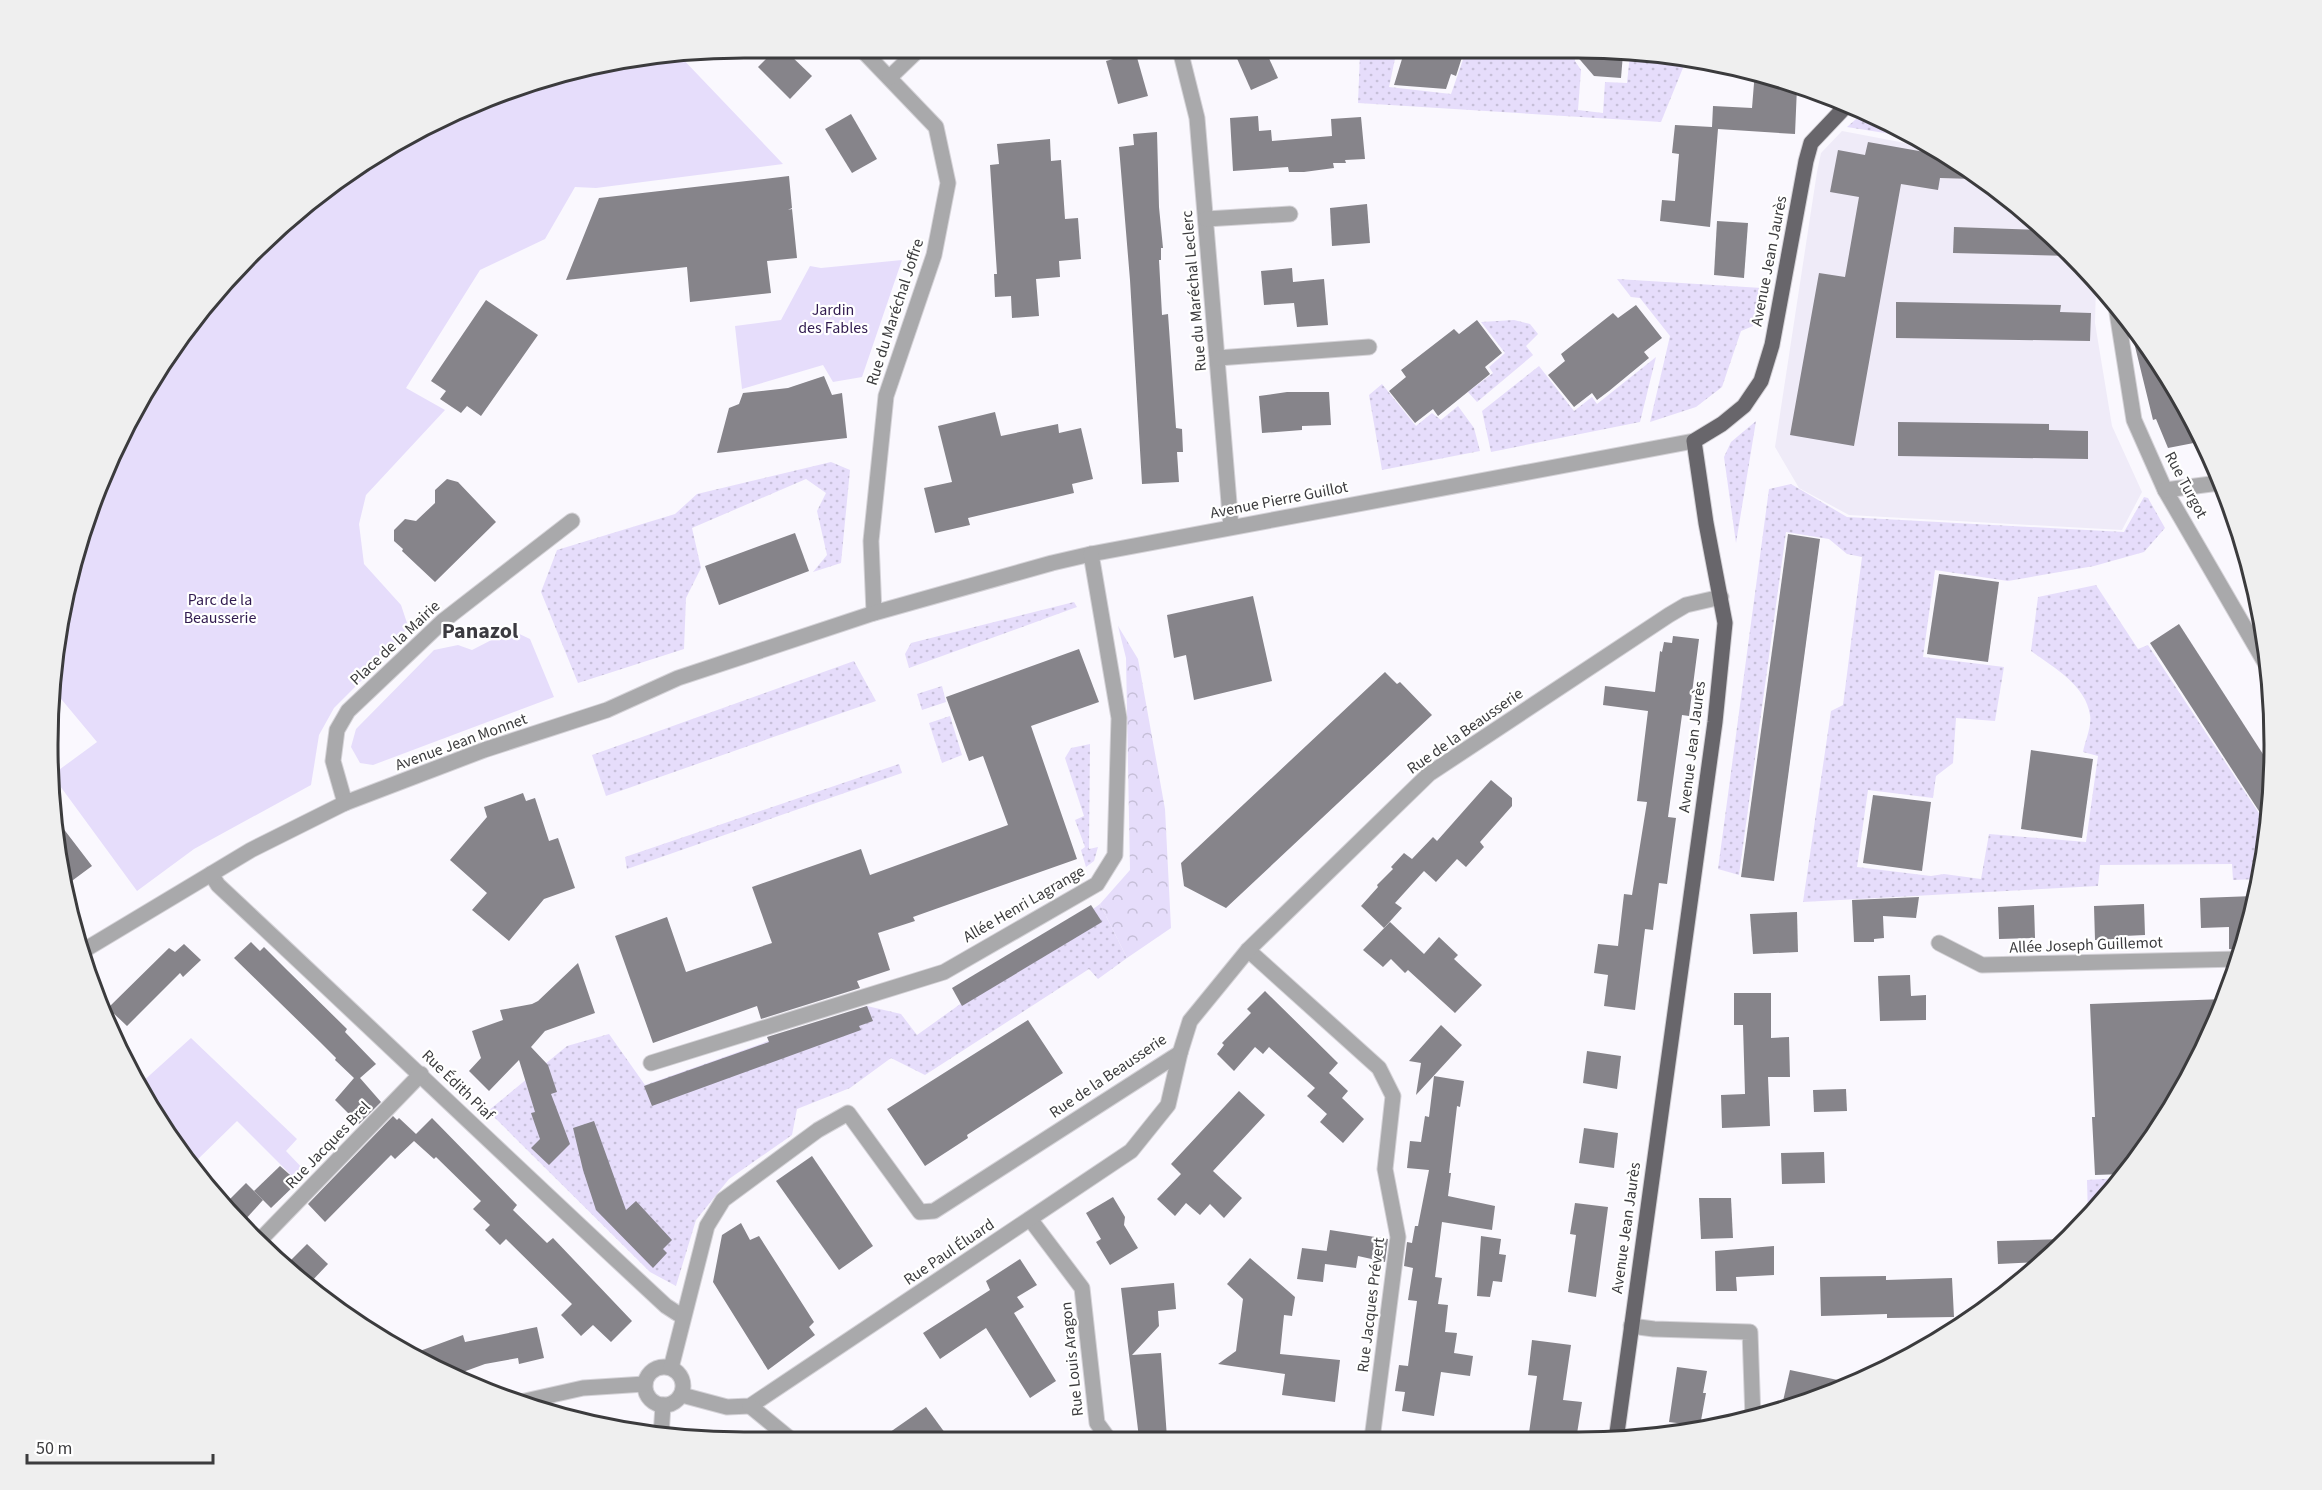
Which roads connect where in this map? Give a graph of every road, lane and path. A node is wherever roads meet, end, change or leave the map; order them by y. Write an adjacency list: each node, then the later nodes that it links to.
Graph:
1 (870, 58): 4 (street, Rue du Maréchal Joffre)
2 (910, 58): 4 (street)
3 (1182, 58): 7 (street, Rue du Maréchal Leclerc)
4 (890, 77): 18 (street, Rue du Maréchal Joffre)
5 (1841, 111): 11 (main road, Avenue Jean Jaurès)
6 (1290, 214): 7 (street)
7 (1206, 219): 10 (street, Rue du Maréchal Leclerc)
8 (2119, 323): 13 (street, Rue Turgot)
9 (1369, 346): 10 (street)
10 (1218, 358): 15 (street, Rue du Maréchal Leclerc)
11 (1694, 441): 15 (street, Avenue Pierre Guillot); 17 (main road, Avenue Jean Jaurès)
12 (2212, 484): 13 (street)
13 (2166, 490): 19 (street, Rue Turgot)
14 (572, 521): 20 (street, Place de la Mairie)
15 (1231, 527): 16 (street, Avenue Pierre Guillot)
16 (1091, 554): 18 (street, Avenue Pierre Guillot); 27 (street, Allée Henri Lagrange)
17 (1721, 597): 24 (street, Rue de la Beausserie); 32 (main road, Avenue Jean Jaurès)
18 (874, 613): 20 (street, Avenue Jean Monnet)
19 (2257, 648)
20 (345, 803): 21 (street, Avenue Jean Monnet)
21 (211, 874): 23 (street, Avenue Jean Monnet); 28 (street, Rue Édith Piaf)
22 (1939, 943): 25 (street, Allée Joseph Guillemot)
23 (89, 947)
24 (1248, 950): 26 (street, Rue de la Beausserie); 44 (street, Rue Jacques Prévert)
25 (2229, 958)
26 (1180, 1053): 29 (street, Rue Paul Éluard); 31 (street, Rue de la Beausserie)
27 (651, 1063)
28 (421, 1074): 30 (street, Rue Jacques Brel); 31 (street, Rue Édith Piaf)
29 (1030, 1219): 38 (street, Rue Paul Éluard); 43 (street, Rue Louis Aragon)
30 (265, 1235)
31 (683, 1317): 33 (street, Rue de la Beausserie)
32 (1631, 1326): 39 (street); 41 (main road, Avenue Jean Jaurès)
33 (671, 1368): 34 (street); 35 (street)
34 (645, 1384): 36 (street); 37 (street)
35 (682, 1395): 37 (street); 38 (street)
36 (536, 1399)
37 (663, 1406): 40 (street)
38 (750, 1406): 42 (street)
39 (1753, 1409)
40 (662, 1427)
41 (1617, 1430)
42 (782, 1432)
43 (1104, 1432)
44 (1373, 1432)

